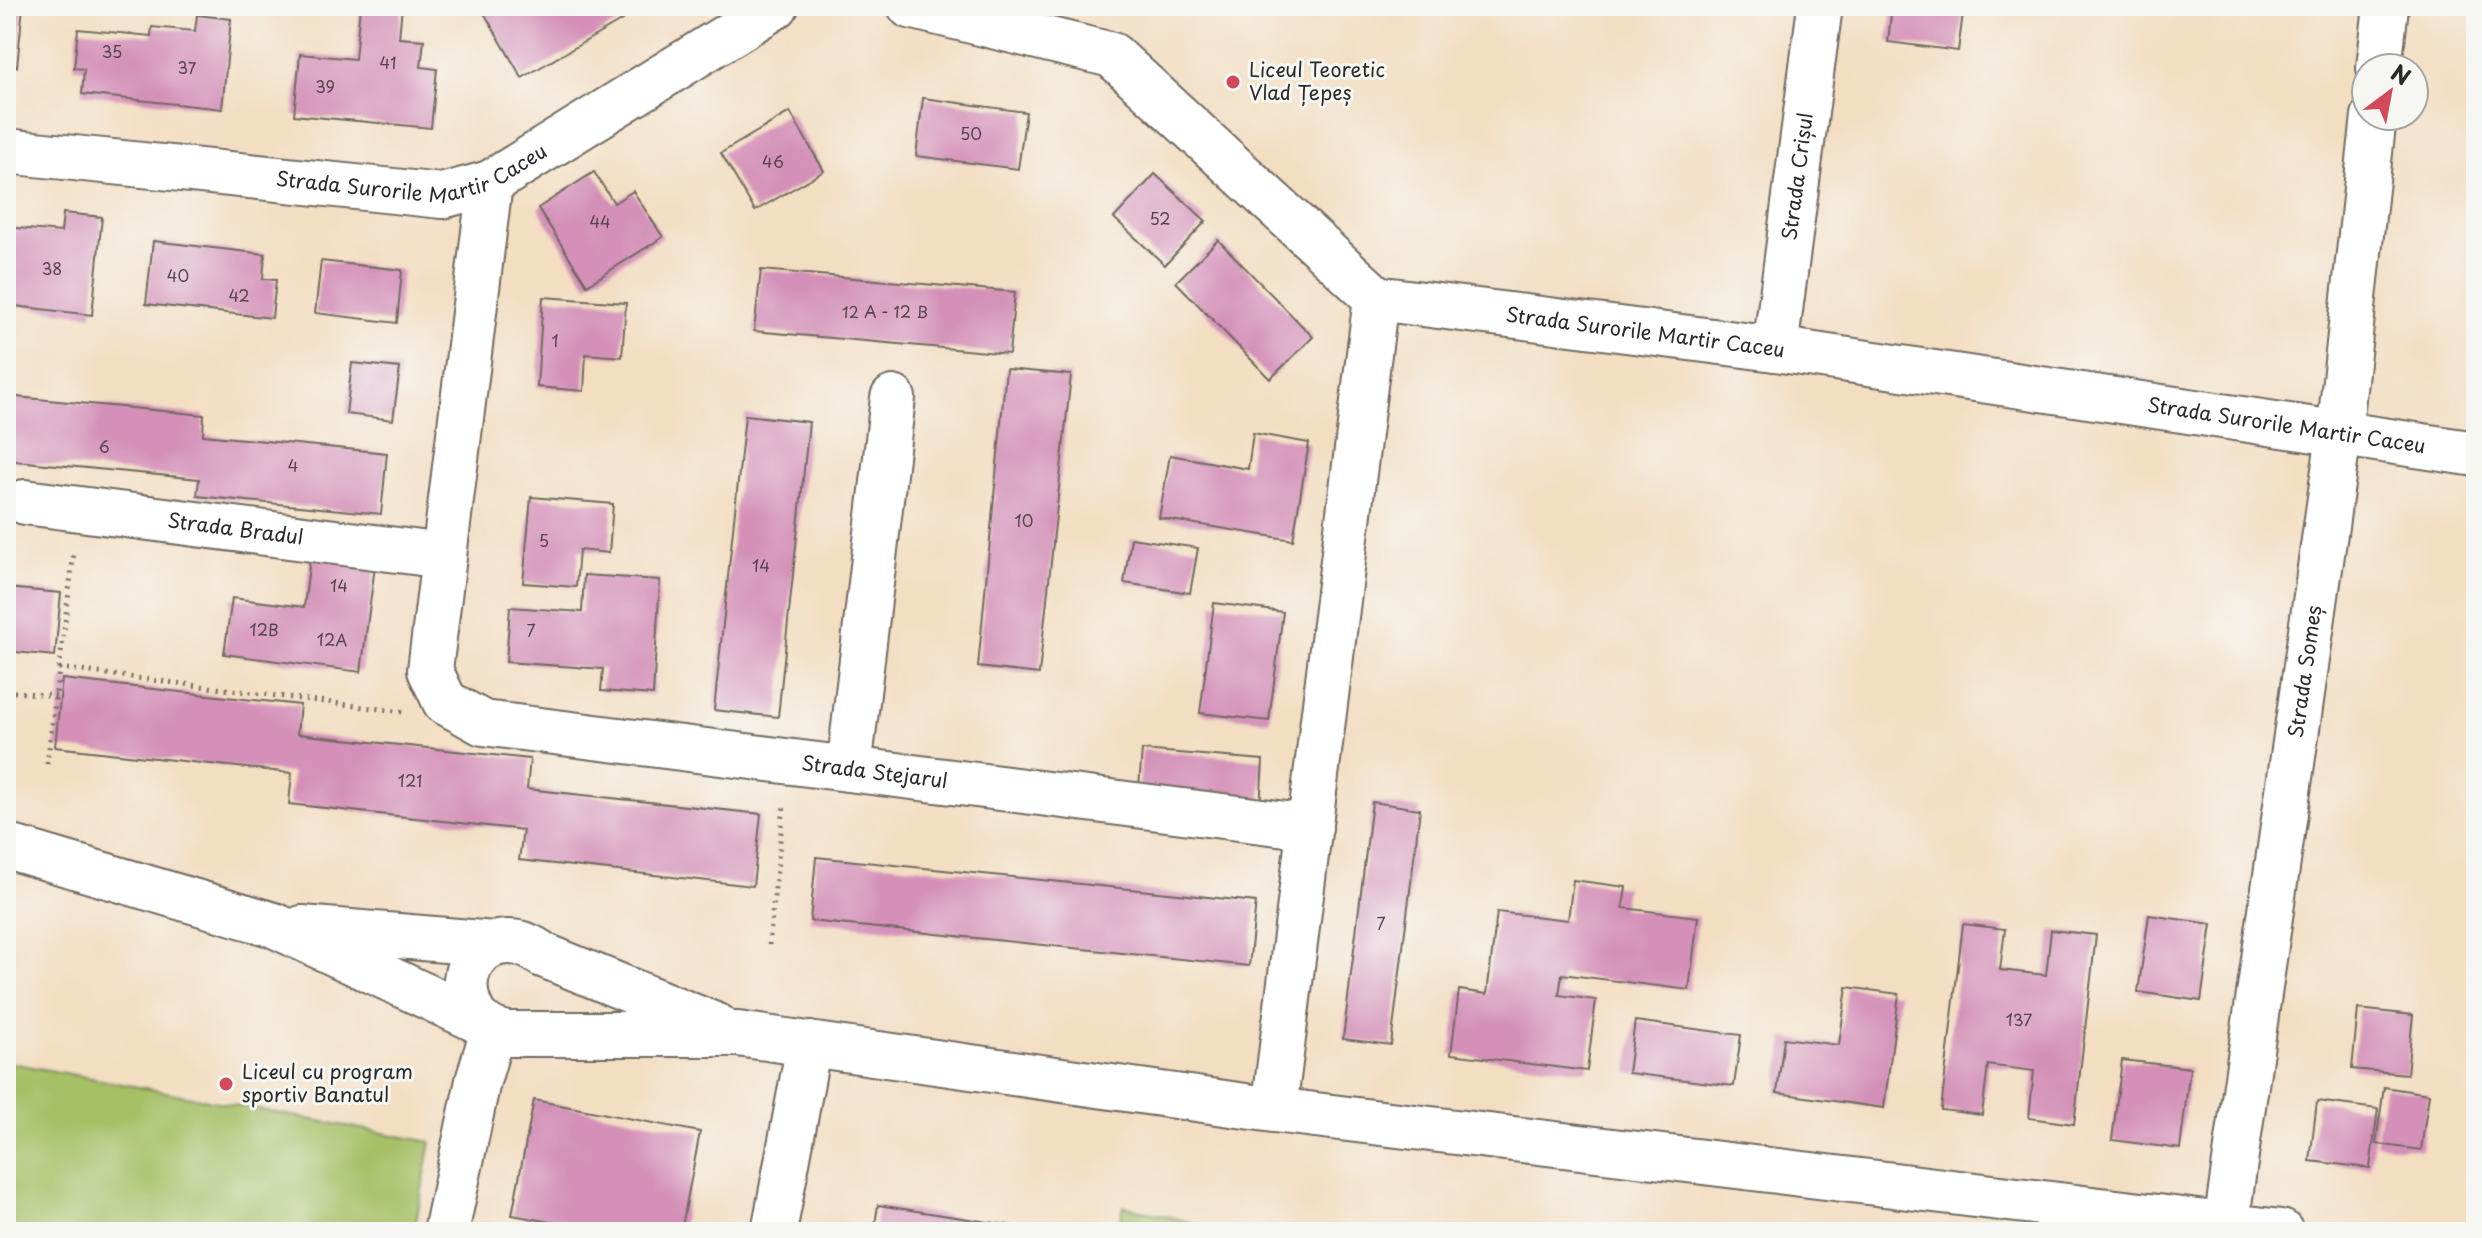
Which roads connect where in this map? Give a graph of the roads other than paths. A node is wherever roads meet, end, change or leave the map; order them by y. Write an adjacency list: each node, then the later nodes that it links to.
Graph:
1 (776, 6): 8 (street, Strada Surorile Martir Caceu)
2 (910, 6): 9 (street)
3 (1820, 6): 10 (street, Strada Crișul)
4 (2386, 6): 5 (street)
5 (2381, 52)
6 (2372, 132): 12 (street, Strada Someș)
7 (6, 151): 8 (street, Strada Surorile Martir Caceu)
8 (490, 183): 15 (street)
9 (1376, 298): 10 (street, Strada Surorile Martir Caceu); 17 (street)
10 (1775, 349): 12 (street, Strada Surorile Martir Caceu)
11 (893, 398): 16 (street)
12 (2339, 435): 13 (street, Strada Surorile Martir Caceu); 26 (street, Strada Someș)
13 (2476, 454)
14 (25, 502): 15 (street, Strada Bradul)
15 (444, 556): 16 (street, Strada Stejarul)
16 (849, 769): 17 (street, Strada Stejarul)
17 (1310, 827): 25 (street)
18 (6, 846): 19 (street)
19 (274, 925): 20 (street); 22 (street)
20 (494, 944): 21 (street); 22 (street)
21 (543, 955): 22 (street); 23 (street)
22 (497, 1028): 23 (street); 27 (street)
23 (738, 1034): 24 (street)
24 (809, 1044): 25 (street); 28 (street)
25 (1274, 1110): 26 (street)
26 (2226, 1229): 29 (street)
27 (446, 1232)
28 (774, 1232)
29 (2281, 1232)

